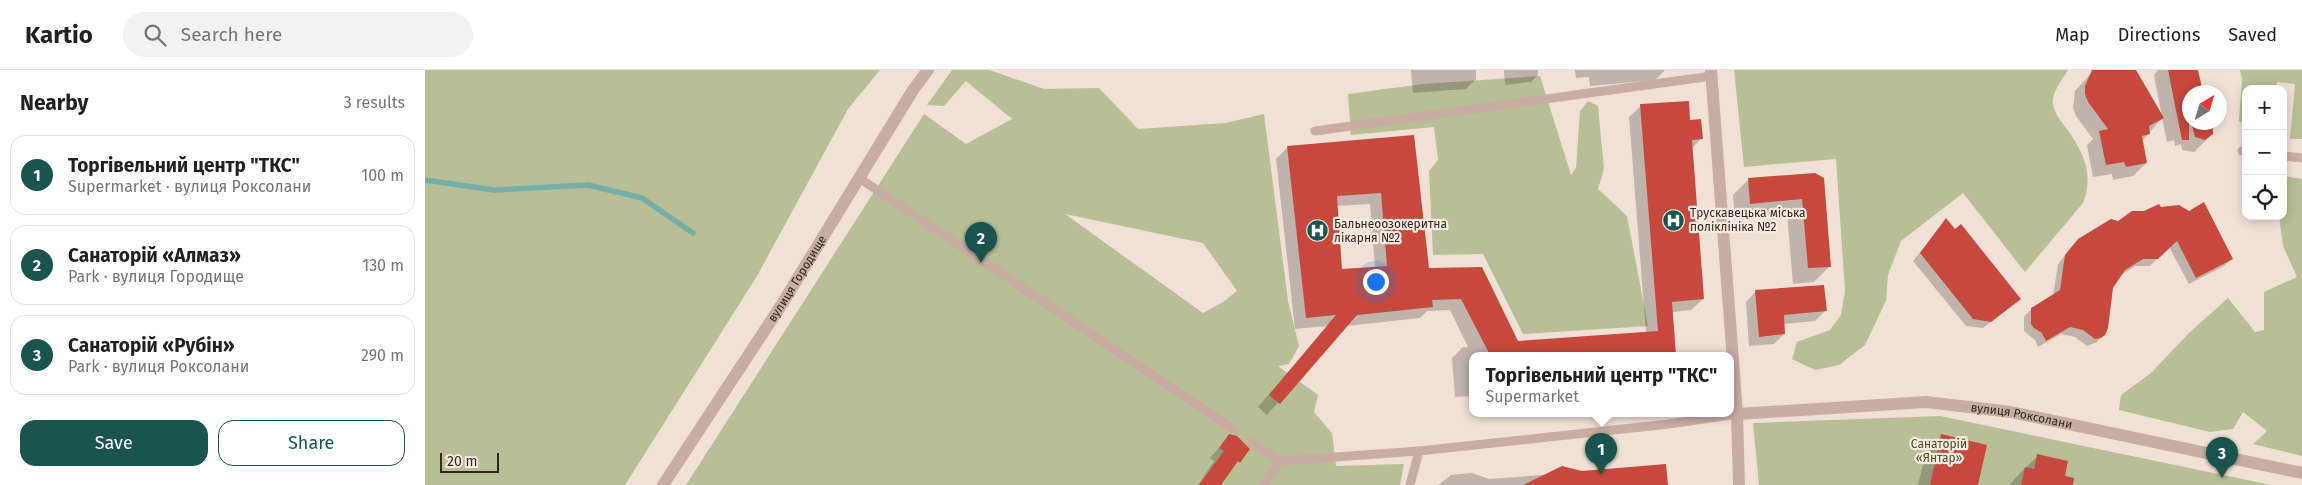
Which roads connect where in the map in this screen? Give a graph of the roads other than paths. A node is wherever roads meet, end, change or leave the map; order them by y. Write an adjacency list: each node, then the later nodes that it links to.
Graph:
1 (928, 70): 6 (street, вулиця Городище)
2 (1711, 73): 3 (lane); 7 (street)
3 (1315, 131)
4 (2287, 156): 5 (lane)
5 (2302, 158)
6 (859, 178): 12 (lane); 17 (street, вулиця Городище)
7 (1731, 352)
8 (1734, 386): 10 (street)
9 (1734, 414): 10 (lane)
10 (1737, 414): 16 (street, вулиця Роксолани); 20 (street)
11 (1717, 417): 14 (lane)
12 (1235, 430)
13 (1250, 442): 15 (lane)
14 (1419, 451): 15 (lane); 19 (lane)
15 (1280, 461): 18 (lane)
16 (2302, 473)
17 (663, 485)
18 (1264, 485)
19 (1410, 485)
20 (1739, 485)

